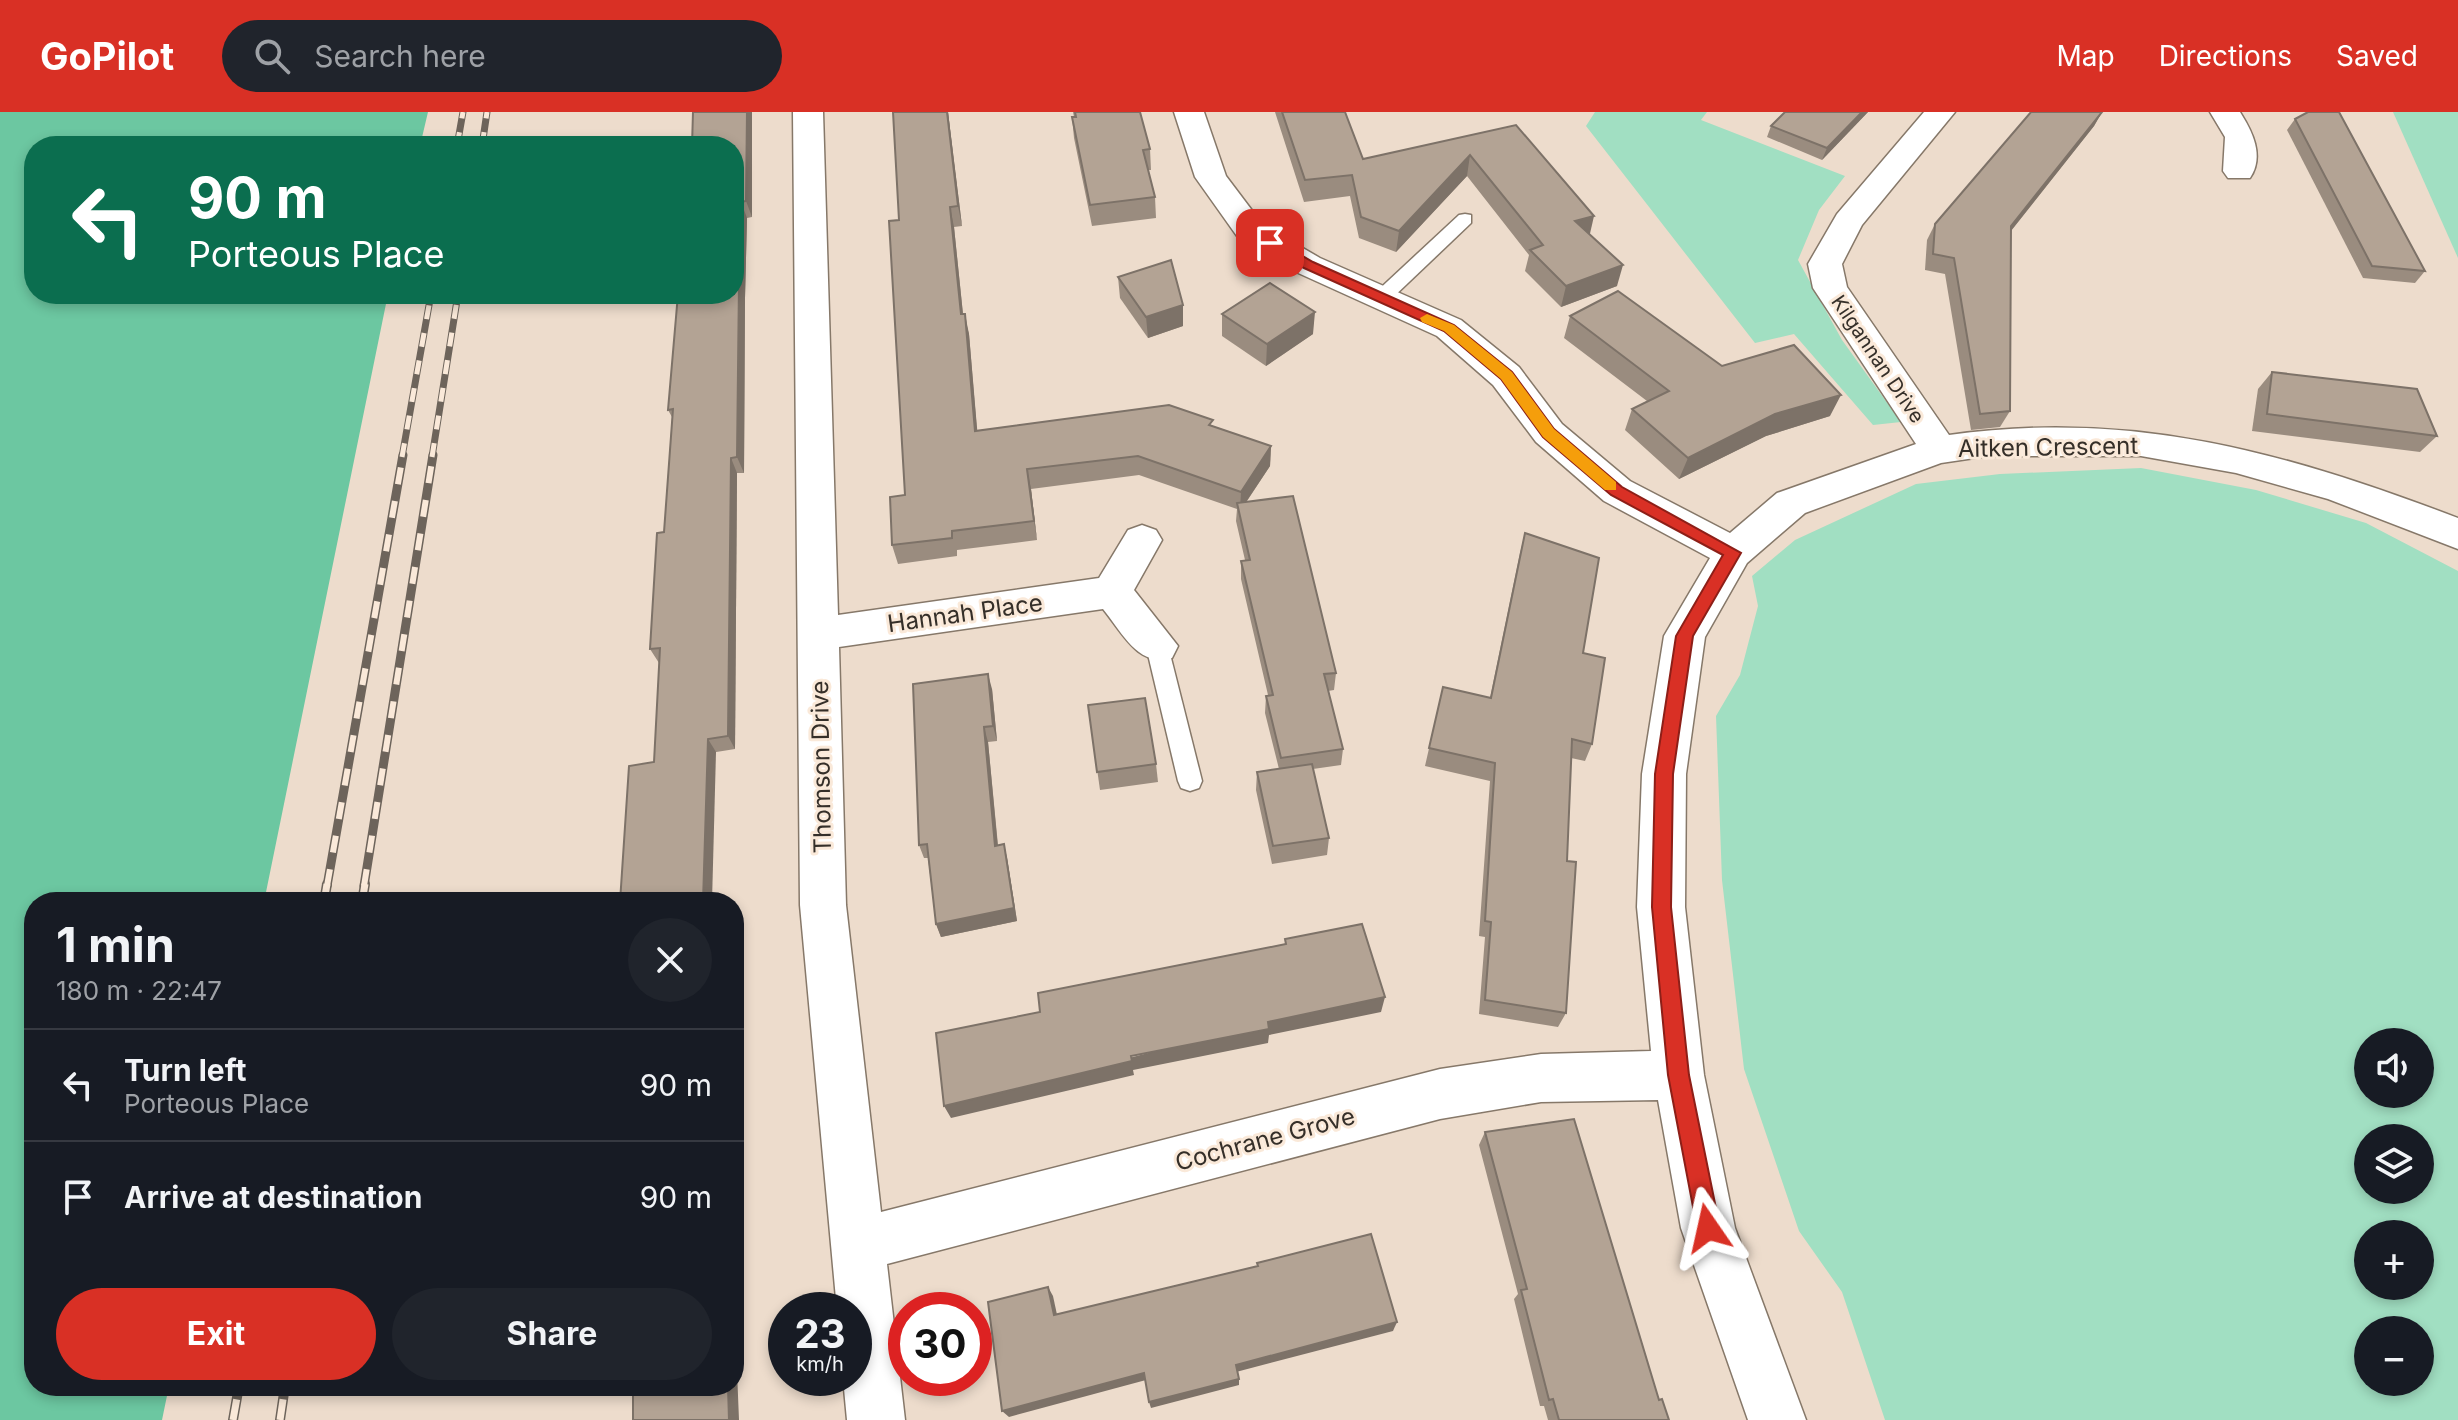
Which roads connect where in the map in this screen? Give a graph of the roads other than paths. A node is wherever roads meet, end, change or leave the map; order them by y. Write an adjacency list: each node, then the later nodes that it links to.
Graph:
1 (808, 112): 13 (street, Thomson Drive)
2 (1189, 112): 7 (street)
3 (1940, 112): 8 (street, Kilgannan Drive)
4 (2225, 112): 5 (street)
5 (2239, 171)
6 (1465, 219): 7 (lane)
7 (1381, 298): 11 (street)
8 (1939, 450): 9 (street, Aitken Crescent); 11 (street, Aitken Crescent)
9 (2458, 534)
10 (1142, 540): 12 (street)
11 (1733, 553): 16 (street, Aitken Crescent)
12 (1112, 592): 13 (street, Hannah Place); 14 (street)
13 (818, 634): 17 (street, Thomson Drive)
14 (1157, 646): 15 (lane)
15 (1190, 781)
16 (1679, 1075): 17 (street, Cochrane Grove); 19 (street, Aitken Crescent)
17 (858, 1245): 18 (street, Thomson Drive)
18 (876, 1420)
19 (1777, 1420)

